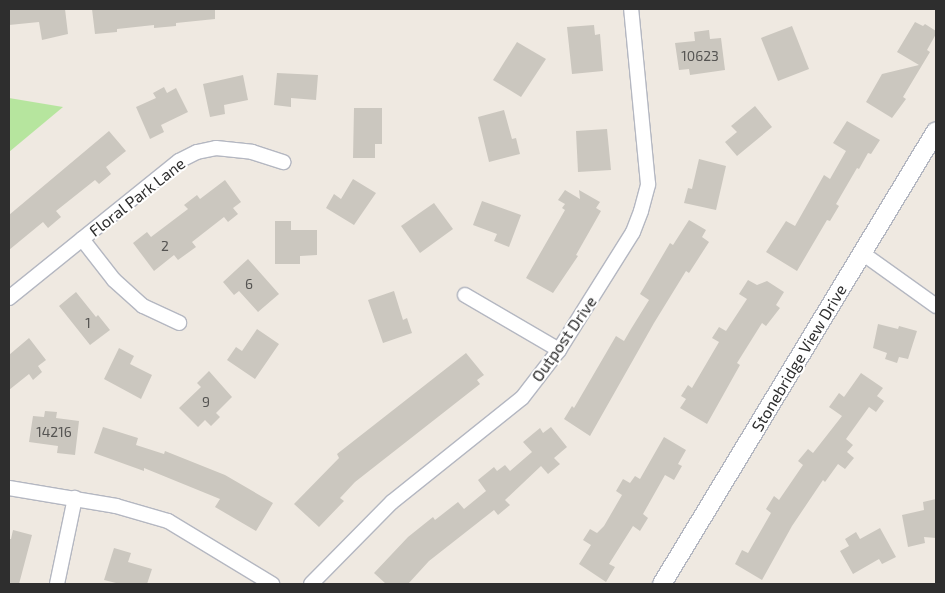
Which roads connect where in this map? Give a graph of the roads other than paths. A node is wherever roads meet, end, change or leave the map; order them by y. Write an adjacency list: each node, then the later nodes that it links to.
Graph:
1 (632, 9): 10 (street, Outpost Drive)
2 (936, 131): 5 (street, Stonebridge View Drive)
3 (283, 162): 4 (street, Floral Park Lane)
4 (82, 239): 7 (street, Floral Park Lane); 9 (street)
5 (862, 253): 8 (street); 16 (street, Stonebridge View Drive)
6 (465, 295): 10 (street)
7 (9, 298)
8 (936, 306)
9 (179, 323)
10 (559, 350): 15 (street, Outpost Drive)
11 (9, 488): 12 (street)
12 (75, 498): 13 (street); 14 (street)
13 (57, 584)
14 (272, 584)
15 (311, 584)
16 (662, 584)

